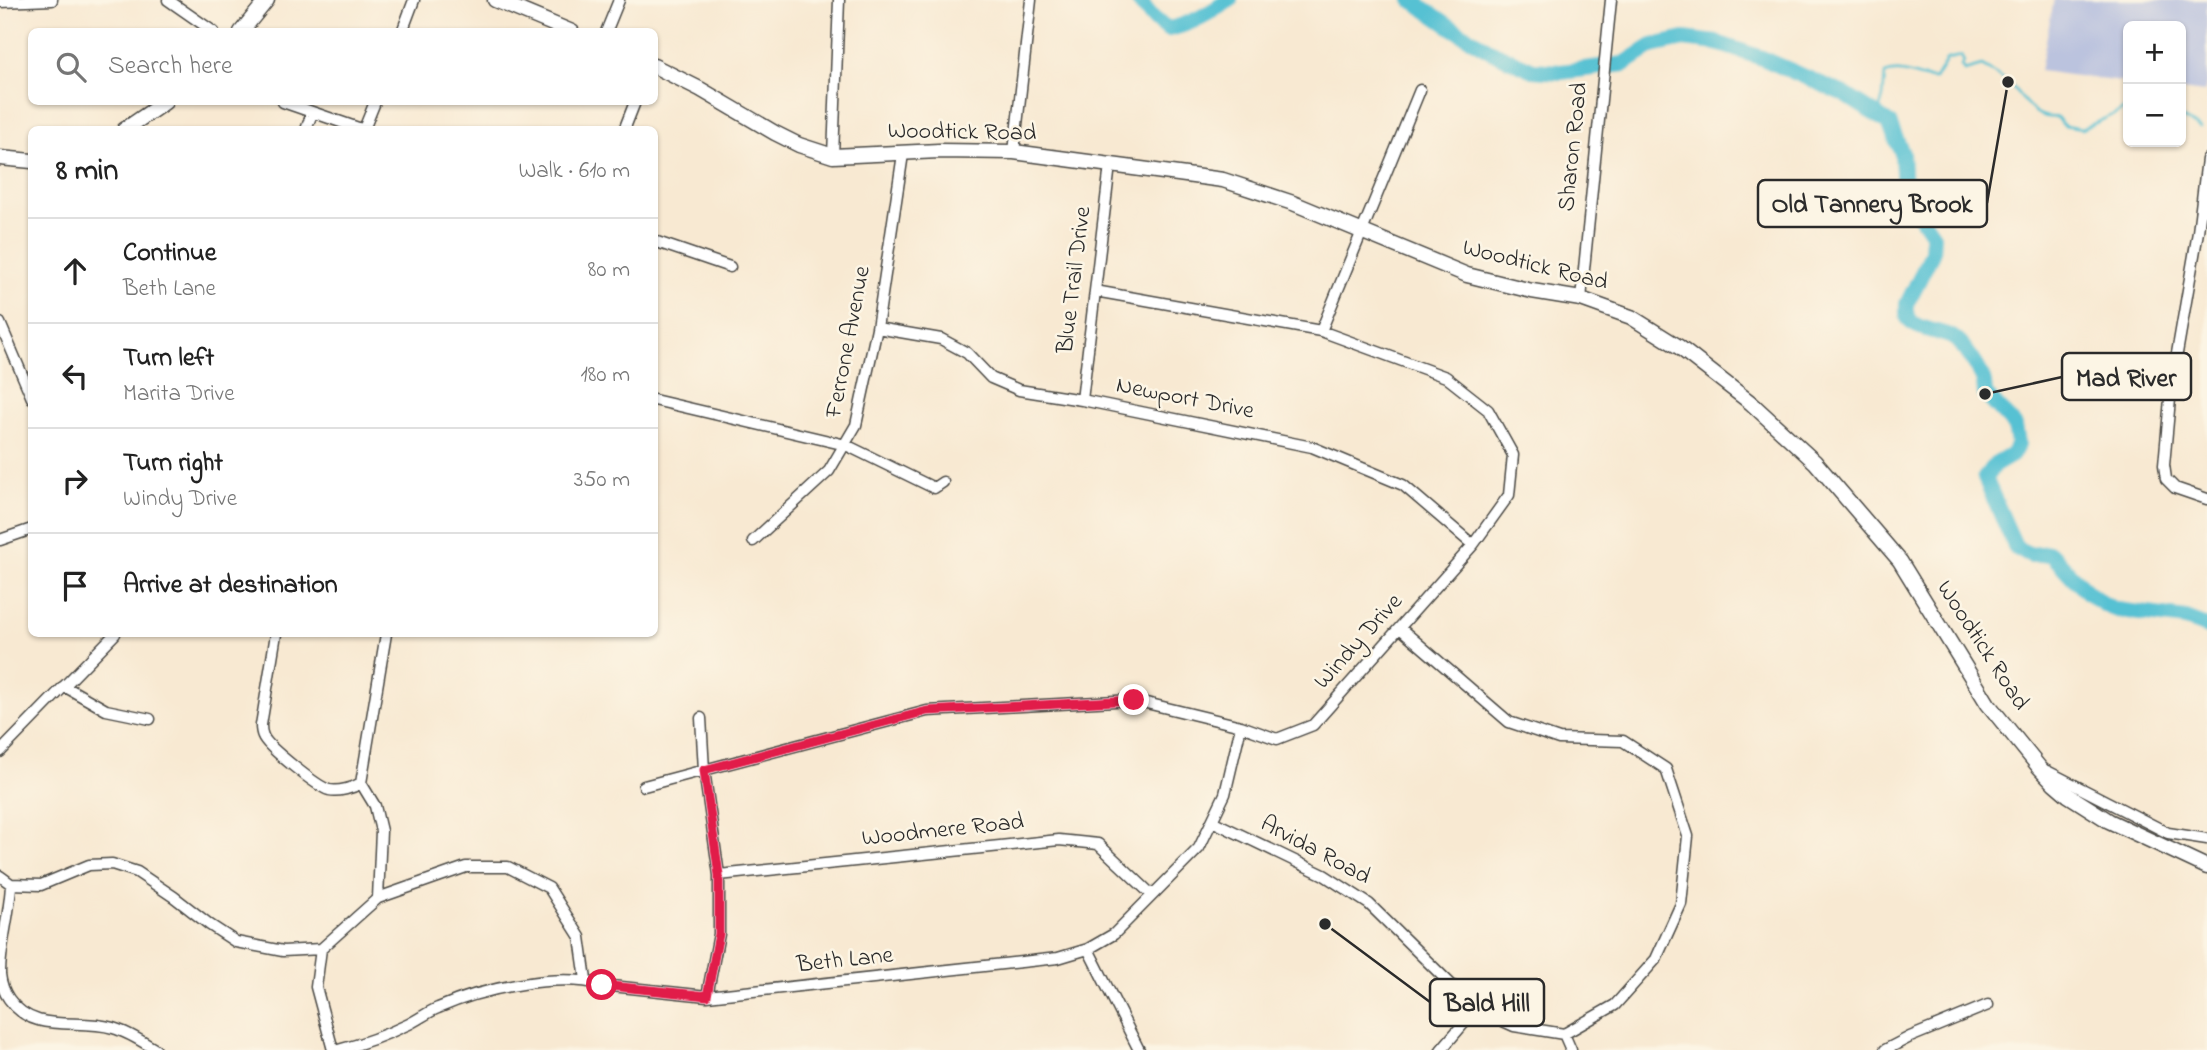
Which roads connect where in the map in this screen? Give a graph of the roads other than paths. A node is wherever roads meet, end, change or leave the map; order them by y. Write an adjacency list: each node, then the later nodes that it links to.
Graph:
1 (52, 0): 10 (street)
2 (169, 0): 11 (street)
3 (267, 0): 12 (main road)
4 (414, 0): 13 (street)
5 (495, 0): 14 (main road)
6 (619, 0): 15 (street)
7 (839, 0): 30 (street)
8 (1031, 0): 28 (street)
9 (1611, 0): 39 (street, Sharon Road)
10 (0, 2)
11 (208, 28)
12 (244, 28)
13 (404, 28)
14 (562, 28)
15 (608, 28)
16 (658, 68): 30 (main road, Woodtick Road)
17 (1419, 90): 35 (street)
18 (161, 105): 23 (main road)
19 (291, 105): 22 (street)
20 (374, 105): 26 (street)
21 (634, 105): 27 (street)
22 (313, 113): 24 (street); 25 (street)
23 (130, 126)
24 (308, 126)
25 (352, 126)
26 (366, 126)
27 (626, 126)
28 (1014, 152): 29 (main road, Woodtick Road); 34 (main road, Woodtick Road)
29 (903, 154): 30 (main road, Woodtick Road); 41 (street, Ferrone Avenue)
30 (833, 156)
31 (0, 158): 33 (main road)
32 (2207, 159): 48 (street)
33 (28, 161)
34 (1110, 165): 35 (main road, Woodtick Road); 38 (street, Blue Trail Drive)
35 (1361, 232): 39 (main road, Woodtick Road); 42 (street)
36 (658, 242): 37 (street)
37 (730, 267)
38 (1095, 291): 42 (street, Windy Drive); 44 (street, Blue Trail Drive)
39 (1581, 299): 62 (main road, Woodtick Road)
40 (0, 323): 43 (street)
41 (877, 328): 44 (street, Newport Drive); 46 (street, Ferrone Avenue)
42 (1321, 331): 52 (street, Windy Drive)
43 (28, 389)
44 (1082, 400): 52 (street, Newport Drive)
45 (658, 401): 46 (street)
46 (846, 445): 47 (street); 51 (street, Ferrone Avenue)
47 (943, 482)
48 (2207, 499)
49 (28, 530): 50 (street)
50 (0, 540)
51 (753, 541)
52 (1473, 545): 53 (street, Windy Drive)
53 (1400, 628): 60 (street, Windy Drive); 80 (street)
54 (112, 637): 57 (street)
55 (276, 637): 64 (street)
56 (385, 637): 64 (street)
57 (64, 686): 59 (street); 61 (street)
58 (701, 718): 63 (street)
59 (150, 719)
60 (1241, 726): 63 (street, Windy Drive); 66 (street, Beth Lane)
61 (0, 752)
62 (2039, 768): 67 (street); 68 (main road, Woodtick Road)
63 (704, 770): 65 (street, Windy Drive); 69 (street)
64 (361, 783): 73 (street)
65 (644, 786)
66 (1212, 821): 72 (street, Beth Lane); 79 (street, Arvida Road)
67 (2207, 839)
68 (2207, 867)
69 (719, 875): 72 (street, Woodmere Road); 77 (street)
70 (0, 876): 71 (street)
71 (10, 884): 74 (street); 81 (street)
72 (1152, 895): 75 (street, Beth Lane)
73 (378, 898): 74 (street); 76 (street)
74 (321, 949): 82 (street)
75 (1088, 949): 77 (street, Beth Lane); 83 (street)
76 (586, 980): 77 (street, Beth Lane); 82 (street, Beth Lane)
77 (707, 996)
78 (1988, 1005): 86 (street)
79 (1476, 1009): 80 (street, Arvida Road); 84 (street)
80 (1564, 1034): 85 (street)
81 (156, 1050)
82 (335, 1050)
83 (1139, 1050)
84 (1441, 1050)
85 (1571, 1050)
86 (1885, 1050)

